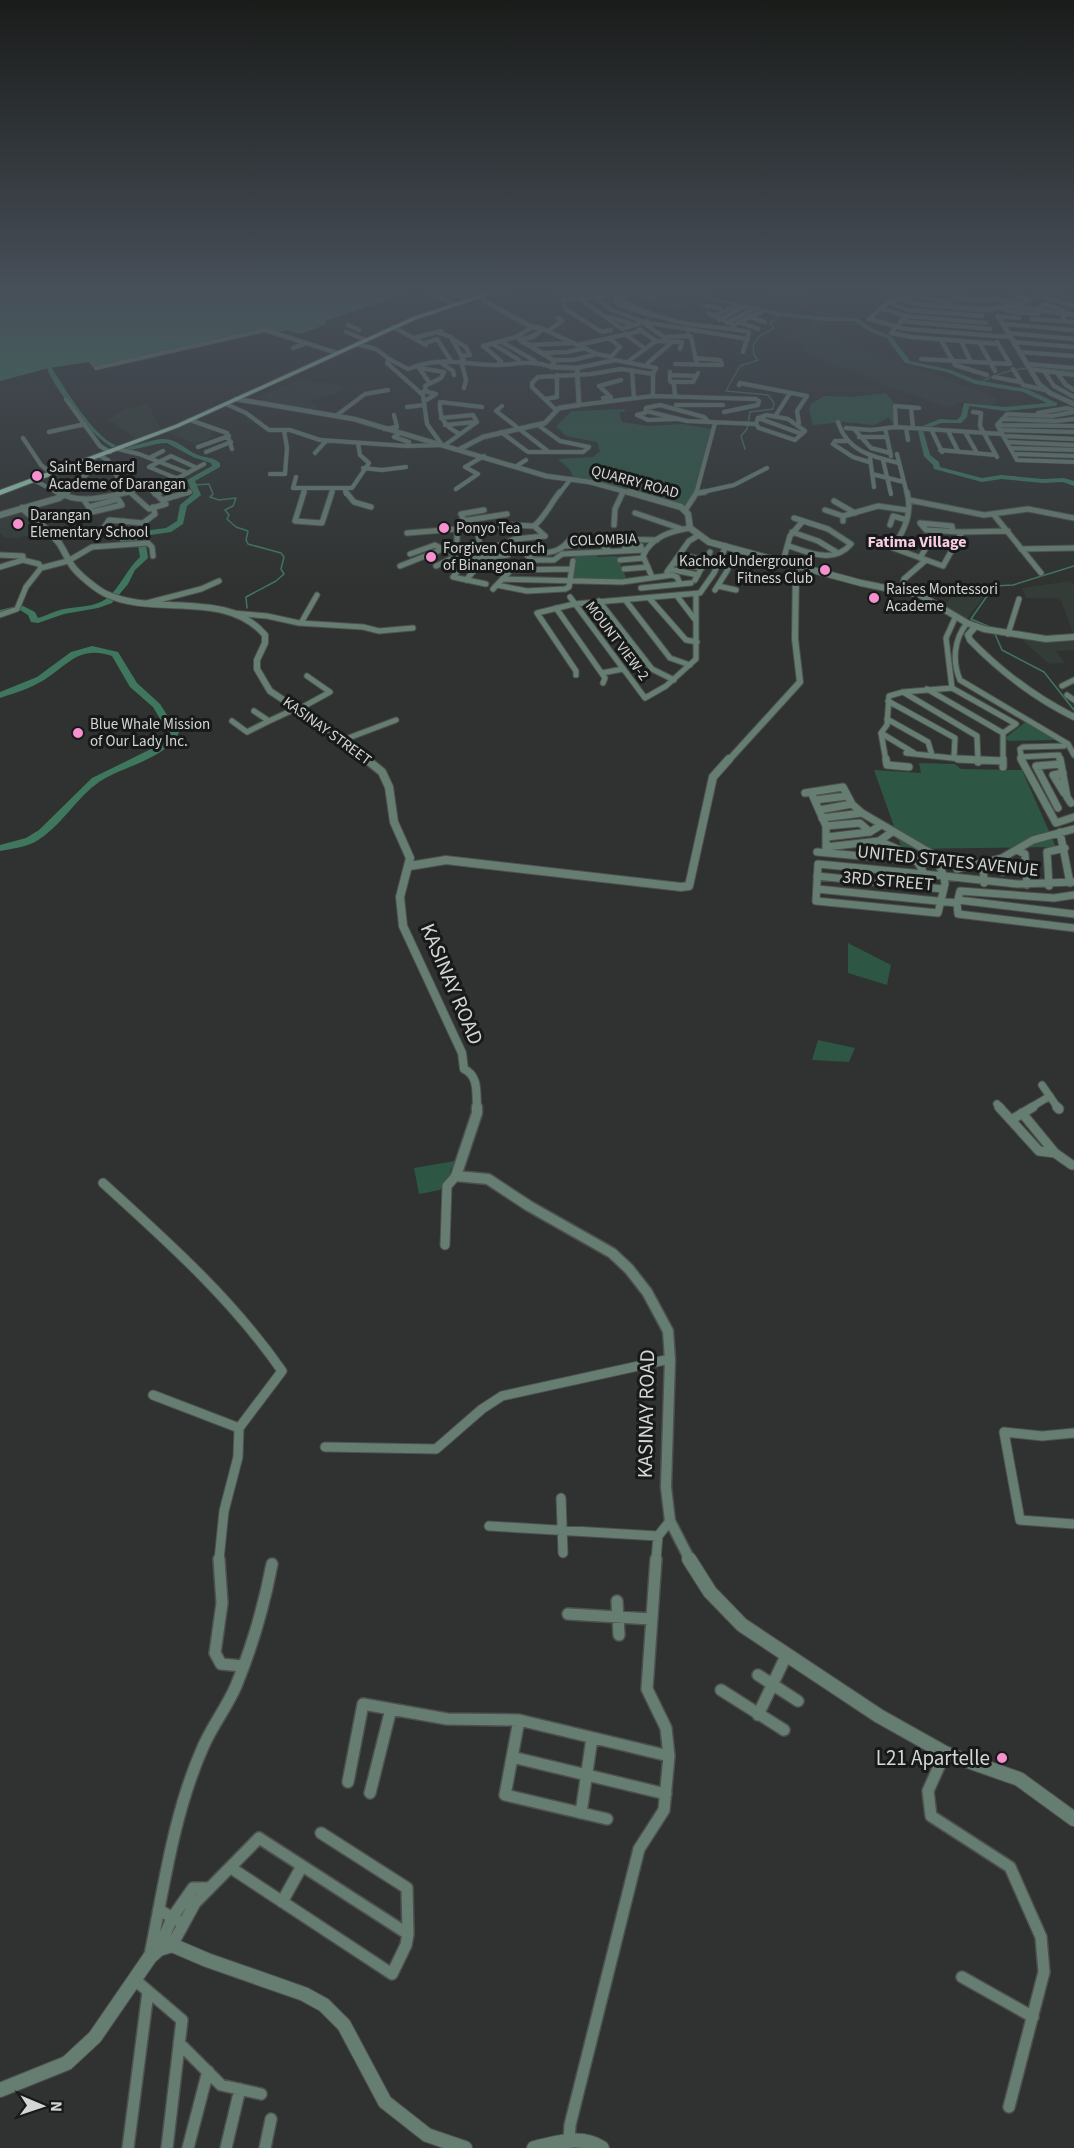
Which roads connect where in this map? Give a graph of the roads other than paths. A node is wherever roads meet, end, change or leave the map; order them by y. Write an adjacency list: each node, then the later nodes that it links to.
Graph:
1 (260, 388): 26 (main road)
2 (415, 388): 17 (street)
3 (533, 388): 27 (street)
4 (557, 388): 27 (street)
5 (578, 388): 33 (street)
6 (602, 388): 32 (street)
7 (633, 388): 24 (street)
8 (653, 388): 19 (street)
9 (674, 388): 20 (street)
10 (696, 388): 21 (street)
11 (761, 388): 18 (street)
12 (1036, 388): 16 (street)
13 (1058, 388): 23 (street)
14 (388, 390): 45 (street)
15 (426, 390): 17 (street); 30 (street)
16 (1045, 390): 28 (street)
17 (419, 392): 30 (street)
18 (790, 393): 47 (street); 58 (street)
19 (653, 396): 20 (street); 24 (street)
20 (675, 396): 21 (street)
21 (698, 396): 22 (street)
22 (720, 396): 34 (street); 34 (street)
23 (1074, 397)
24 (634, 398): 32 (street)
25 (66, 399): 59 (street)
26 (236, 399): 29 (main road); 45 (street, QUARRY ROAD)
27 (545, 399): 41 (street)
28 (1073, 403)
29 (226, 404): 53 (main road); 74 (street)
30 (424, 404): 31 (street); 37 (street); 96 (street)
31 (440, 404): 38 (street); 48 (street)
32 (599, 404): 33 (street)
33 (579, 405): 41 (street)
34 (723, 405): 36 (street)
35 (502, 406): 71 (street)
36 (672, 406): 42 (street); 55 (street)
37 (407, 407)
38 (482, 407)
39 (911, 407): 40 (street); 65 (street); 69 (street)
40 (919, 408)
41 (556, 410): 62 (street)
42 (646, 411): 50 (street); 50 (street)
43 (1074, 411): 51 (street)
44 (973, 412): 80 (street)
45 (337, 415): 70 (street, QUARRY ROAD)
46 (394, 415): 70 (street)
47 (776, 415): 49 (street); 58 (street)
48 (441, 418): 54 (street); 61 (street)
49 (758, 418): 60 (street); 83 (street)
50 (676, 419): 55 (street)
51 (1002, 419): 52 (street); 63 (street)
52 (1074, 419)
53 (190, 420): 85 (street); 101 (main road)
54 (477, 422): 61 (street); 82 (street)
55 (709, 422): 57 (street)
56 (838, 422): 92 (street)
57 (715, 423): 60 (street); 156 (street)
58 (799, 423): 83 (street)
59 (86, 424): 76 (street); 107 (street)
60 (756, 424): 83 (street)
61 (445, 425): 82 (street)
62 (538, 425): 71 (street); 109 (street)
63 (997, 425): 64 (street); 84 (street)
64 (1074, 426)
65 (896, 427): 67 (street); 68 (street)
66 (846, 428): 72 (street)
67 (885, 428): 72 (street); 87 (street)
68 (906, 428): 69 (street); 90 (street)
69 (913, 428): 73 (street)
70 (384, 429): 81 (street, QUARRY ROAD)
71 (520, 429): 77 (street); 109 (street)
72 (854, 429): 86 (street)
73 (931, 429): 75 (street); 106 (street)
74 (284, 430): 91 (street); 133 (street)
75 (948, 431): 78 (street); 106 (street)
76 (49, 432)
77 (501, 432): 103 (street); 109 (street)
78 (965, 432): 80 (street); 111 (street)
79 (1074, 432): 84 (street)
80 (984, 433): 84 (street); 111 (street)
81 (399, 434): 96 (street, QUARRY ROAD); 98 (street)
82 (460, 434): 96 (street)
83 (802, 434)
84 (1002, 434): 89 (street); 94 (street)
85 (229, 436): 93 (street); 99 (street)
86 (859, 437): 87 (street); 87 (street)
87 (886, 437)
88 (23, 438): 132 (street)
89 (1074, 439)
90 (908, 440)
91 (326, 441): 95 (street); 110 (street)
92 (847, 441): 120 (street); 120 (street)
93 (231, 442): 102 (street); 108 (street)
94 (1007, 442): 97 (street); 100 (street)
95 (358, 443): 98 (street); 129 (street)
96 (444, 445): 98 (street); 103 (street, QUARRY ROAD)
97 (1074, 445)
98 (407, 446)
99 (198, 447)
100 (1010, 448): 104 (street); 113 (street)
101 (118, 449): 107 (main road); 117 (street)
102 (232, 449)
103 (460, 449): 115 (street, QUARRY ROAD)
104 (1074, 450)
105 (162, 451): 117 (street)
106 (958, 451): 111 (street)
107 (110, 452): 114 (main road)
108 (206, 452)
109 (549, 452)
110 (315, 453)
111 (977, 453)
112 (897, 454): 125 (street)
113 (1014, 454): 116 (street); 123 (street)
114 (100, 456): 118 (main road); 140 (street)
115 (484, 456): 127 (street, QUARRY ROAD); 150 (street)
116 (1074, 456)
117 (149, 458): 122 (street)
118 (86, 460): 132 (main road); 142 (street)
119 (526, 460): 127 (street)
120 (870, 460): 121 (street); 134 (street)
121 (883, 460): 125 (street); 137 (street)
122 (159, 462): 128 (street); 131 (street); 136 (street)
123 (1074, 462)
124 (204, 464): 128 (street)
125 (899, 464): 141 (street)
126 (406, 467): 129 (street)
127 (515, 467): 139 (street, QUARRY ROAD)
128 (197, 468): 131 (street)
129 (363, 468): 149 (street)
130 (767, 468): 156 (street)
131 (188, 473): 136 (street)
132 (52, 474): 138 (main road)
133 (270, 474)
134 (872, 474): 137 (street); 146 (street)
135 (296, 477): 147 (street)
136 (177, 478): 144 (street)
137 (888, 478): 141 (street); 157 (street)
138 (34, 480): 154 (main road); 158 (street)
139 (570, 480): 153 (street, QUARRY ROAD); 184 (street)
140 (120, 482)
141 (904, 482): 160 (street)
142 (76, 484): 143 (street); 158 (street)
143 (104, 485)
144 (148, 487): 151 (street); 155 (street)
145 (178, 487): 155 (street)
146 (874, 487)
147 (305, 488): 148 (street); 148 (street)
148 (333, 489): 149 (street)
149 (345, 489): 165 (street)
150 (456, 489)
151 (130, 492): 161 (street); 164 (street)
152 (190, 492): 163 (street)
153 (623, 492): 167 (street, QUARRY ROAD); 182 (street)
154 (0, 493)
155 (155, 494): 163 (street)
156 (698, 494): 167 (street)
157 (891, 494)
158 (63, 495): 161 (street); 166 (street)
159 (121, 499): 161 (street)
160 (909, 500): 170 (street); 174 (street)
161 (84, 501)
162 (834, 501): 173 (street)
163 (165, 503): 164 (street)
164 (153, 507): 179 (street)
165 (371, 507)
166 (22, 508): 171 (street); 197 (street, KASINAY STREET)
167 (686, 509): 185 (street, QUARRY ROAD)
168 (484, 510): 177 (street)
169 (825, 510): 173 (street)
170 (906, 510): 173 (street); 178 (street)
171 (1, 513)
172 (635, 513): 188 (street)
173 (855, 513)
174 (994, 515): 176 (street); 190 (street)
175 (795, 518): 180 (street)
176 (1074, 518)
177 (464, 520): 181 (street); 187 (street)
178 (907, 520): 183 (street); 225 (street)
179 (124, 521): 186 (street); 186 (street)
180 (803, 521): 191 (street); 216 (street)
181 (506, 525): 184 (street); 200 (street); 204 (street)
182 (614, 525)
183 (890, 525)
184 (534, 526): 200 (street)
185 (690, 528): 188 (street); 195 (street)
186 (103, 529): 197 (street)
187 (457, 529): 193 (street); 205 (street)
188 (683, 529): 199 (street)
189 (953, 531): 189 (street); 192 (street)
190 (1008, 531): 192 (street); 209 (street)
191 (792, 532): 203 (street); 216 (street)
192 (962, 532): 225 (street)
193 (407, 533)
194 (607, 535): 198 (street)
195 (699, 535): 202 (street); 219 (street)
196 (933, 536): 225 (street)
197 (52, 537): 229 (street, KASINAY STREET)
198 (613, 539): 199 (street); 201 (street)
199 (657, 540): 207 (street)
200 (505, 543): 204 (street)
201 (624, 546): 207 (street); 212 (street)
202 (726, 546): 208 (street); 256 (street)
203 (789, 546): 216 (street); 231 (street)
204 (480, 547): 205 (street)
205 (457, 548): 210 (street)
206 (1074, 548): 209 (street)
207 (646, 549): 212 (street, COLOMBIA); 224 (street)
208 (736, 549): 231 (street); 232 (street)
209 (1021, 549): 244 (street)
210 (442, 551): 215 (street); 221 (street); 236 (street)
211 (611, 551): 212 (street, COLOMBIA); 213 (street, COLOMBIA); 213 (street)
212 (632, 551)
213 (562, 552): 213 (street)
214 (710, 552): 228 (street)
215 (410, 554)
216 (838, 554)
217 (0, 555): 226 (street)
218 (508, 555): 223 (street)
219 (680, 555): 228 (street); 233 (street)
220 (153, 556): 229 (street)
221 (455, 557): 222 (street); 237 (street)
222 (469, 558): 223 (street); 249 (street)
223 (484, 558): 249 (street)
224 (644, 558): 227 (street); 239 (street)
225 (923, 559): 255 (street)
226 (23, 560): 238 (street); 240 (street)
227 (620, 560)
228 (706, 560): 241 (street)
229 (68, 561): 240 (street); 264 (street, KASINAY STREET)
230 (573, 561): 242 (street)
231 (783, 561): 235 (street)
232 (731, 562): 234 (street); 254 (street)
233 (675, 563): 241 (street); 248 (street)
234 (745, 565)
235 (796, 565): 255 (street); 334 (street)
236 (400, 566)
237 (436, 566)
238 (0, 567)
239 (648, 567): 243 (street); 245 (street)
240 (41, 568): 268 (street)
241 (702, 568): 248 (street)
242 (572, 569): 247 (street); 250 (street)
243 (624, 569)
244 (1041, 573)
245 (652, 577): 246 (street); 253 (street)
246 (637, 578): 250 (street); 253 (street)
247 (503, 579): 250 (street); 250 (street)
248 (695, 579): 253 (street)
249 (466, 580): 252 (street)
250 (570, 580)
251 (219, 581): 264 (street)
252 (486, 584)
253 (680, 584)
254 (736, 590)
255 (901, 591): 269 (street)
256 (698, 593): 258 (street); 270 (street)
257 (317, 595): 271 (street)
258 (677, 596): 260 (street); 270 (street)
259 (570, 597): 265 (street, MOUNT VIEW-2)
260 (650, 599): 263 (street); 277 (street)
261 (1019, 599): 275 (street)
262 (599, 601): 263 (street); 265 (street); 283 (street)
263 (626, 601): 278 (street)
264 (146, 603): 267 (street, KASINAY STREET)
265 (574, 604): 266 (street); 279 (street, MOUNT VIEW-2)
266 (556, 608): 280 (street); 281 (street)
267 (232, 614): 271 (street); 291 (street, KASINAY STREET)
268 (0, 615)
269 (956, 616): 272 (street); 285 (street)
270 (697, 622): 277 (street)
271 (302, 623): 274 (street)
272 (967, 623): 273 (street); 301 (street)
273 (975, 627): 275 (street); 293 (street)
274 (413, 628)
275 (1008, 634): 276 (street)
276 (1074, 637)
277 (697, 642): 278 (street)
278 (690, 665): 283 (street)
279 (623, 669): 280 (street); 283 (street, MOUNT VIEW-2)
280 (602, 673): 284 (street)
281 (576, 675)
282 (307, 676): 291 (street)
283 (674, 680)
284 (603, 683)
285 (952, 688): 286 (street); 299 (street)
286 (927, 689): 287 (street); 299 (street)
287 (903, 692): 290 (street); 307 (street)
288 (1067, 695): 289 (street)
289 (1074, 700)
290 (888, 701): 294 (street); 305 (street)
291 (298, 708): 297 (street); 300 (street, KASINAY STREET)
292 (254, 711): 297 (street)
293 (1073, 716)
294 (887, 719): 298 (street); 303 (street)
295 (396, 720): 300 (street)
296 (232, 721): 297 (street)
297 (269, 721)
298 (881, 733): 302 (street); 302 (street)
299 (1003, 733): 307 (street)
300 (343, 740): 334 (street, KASINAY STREET)
301 (1067, 746): 304 (street); 306 (street)
302 (905, 750): 303 (street)
303 (932, 755): 305 (street)
304 (1074, 755)
305 (954, 757): 307 (street)
306 (1020, 758): 308 (street); 315 (street)
307 (978, 762)
308 (1061, 764): 311 (street); 313 (street)
309 (847, 796): 310 (street); 310 (street); 312 (street)
310 (815, 800): 314 (street)
311 (1071, 801): 313 (street)
312 (852, 804): 314 (street); 316 (street)
313 (1058, 808): 315 (street)
314 (819, 810): 318 (street)
315 (1048, 810): 317 (street)
316 (862, 813): 318 (street); 319 (street)
317 (1074, 817)
318 (822, 818): 320 (street)
319 (881, 825): 322 (street); 323 (street)
320 (826, 826): 322 (street); 325 (street)
321 (1074, 829): 324 (street)
322 (870, 832): 325 (street)
323 (892, 832): 326 (street); 340 (street)
324 (1060, 832): 327 (street); 329 (street)
325 (827, 837): 328 (street)
326 (879, 841): 328 (street); 331 (street)
327 (1065, 848): 335 (street); 344 (street)
328 (826, 850): 330 (street); 331 (street)
329 (1017, 850): 332 (street); 343 (street)
330 (817, 852)
331 (915, 858): 338 (street)
332 (1002, 858): 333 (street); 337 (street)
333 (983, 864): 336 (street); 341 (street)
334 (410, 866): 360 (street, KASINAY ROAD)
335 (1071, 868): 342 (street)
336 (957, 869)
337 (1004, 872)
338 (924, 874): 339 (street, UNITED STATES AVENUE); 340 (street, UNITED STATES AVENUE)
339 (817, 876): 345 (street); 346 (street)
340 (944, 877): 341 (street, UNITED STATES AVENUE); 346 (street)
341 (984, 883): 343 (street, UNITED STATES AVENUE)
342 (1072, 883): 344 (street, UNITED STATES AVENUE)
343 (1027, 885): 344 (street, UNITED STATES AVENUE)
344 (1049, 886)
345 (817, 889): 348 (street, 3RD STREET); 348 (street)
346 (943, 889): 348 (street)
347 (1074, 896): 349 (street)
348 (941, 901): 349 (street, 3RD STREET)
349 (957, 901): 350 (street, 3RD STREET); 351 (street)
350 (1074, 914)
351 (1074, 928)
352 (1042, 1085): 353 (street)
353 (1050, 1096): 355 (street); 356 (street)
354 (997, 1104): 357 (street)
355 (1059, 1110)
356 (1022, 1113): 357 (street); 358 (street)
357 (1011, 1120): 358 (street)
358 (1055, 1153): 359 (street)
359 (1073, 1166)
360 (456, 1176): 362 (street); 363 (street, KASINAY ROAD)
361 (103, 1184): 365 (street)
362 (445, 1245)
363 (670, 1359): 367 (street); 369 (street, KASINAY ROAD)
364 (153, 1395): 365 (street)
365 (239, 1428): 382 (street)
366 (1074, 1433): 370 (street)
367 (325, 1447)
368 (561, 1498): 372 (street)
369 (670, 1521): 373 (street); 381 (street, KASINAY ROAD)
370 (1074, 1524)
371 (489, 1526): 372 (street)
372 (563, 1531): 373 (street); 374 (street)
373 (658, 1536): 379 (street)
374 (563, 1552)
375 (272, 1564): 382 (street)
376 (617, 1601): 378 (street)
377 (568, 1614): 378 (street)
378 (617, 1617): 379 (street); 380 (street)
379 (651, 1619): 393 (street)
380 (619, 1635)
381 (786, 1656): 384 (street); 392 (street, KASINAY ROAD)
382 (243, 1666): 406 (street)
383 (758, 1675): 384 (street)
384 (772, 1686): 386 (street); 388 (street)
385 (721, 1690): 388 (street)
386 (798, 1701)
387 (391, 1709): 389 (street); 396 (street); 397 (street)
388 (758, 1715): 390 (street)
389 (519, 1720): 391 (street); 394 (street)
390 (784, 1730)
391 (592, 1738): 393 (street); 395 (street)
392 (945, 1753): 401 (street, KASINAY ROAD); 413 (street)
393 (669, 1756): 398 (street)
394 (512, 1757): 395 (street); 399 (street)
395 (586, 1774): 398 (street); 399 (street)
396 (348, 1782)
397 (370, 1793)
398 (666, 1794): 421 (street)
399 (581, 1813): 400 (street)
400 (607, 1819)
401 (1074, 1819)
402 (321, 1833): 408 (street)
403 (302, 1866): 404 (street); 405 (street); 408 (street)
404 (231, 1868): 405 (street); 407 (street)
405 (282, 1902): 408 (street)
406 (159, 1910): 407 (street); 409 (street)
407 (177, 1920): 409 (street)
408 (408, 1934)
409 (160, 1950): 411 (street); 427 (street)
410 (962, 1977): 413 (street)
411 (135, 1980): 412 (street); 417 (street)
412 (148, 1992): 414 (street); 423 (street)
413 (1033, 2017): 419 (street)
414 (179, 2043): 415 (street); 424 (street)
415 (207, 2071): 416 (street); 425 (street)
416 (240, 2089): 418 (street); 426 (street)
417 (0, 2090)
418 (261, 2094)
419 (1009, 2107)
420 (271, 2119): 422 (street)
421 (569, 2141): 428 (street); 429 (street)
422 (268, 2146)
423 (128, 2148)
424 (167, 2148)
425 (188, 2148)
426 (226, 2148)
427 (465, 2148)
428 (534, 2148)
429 (602, 2148)

